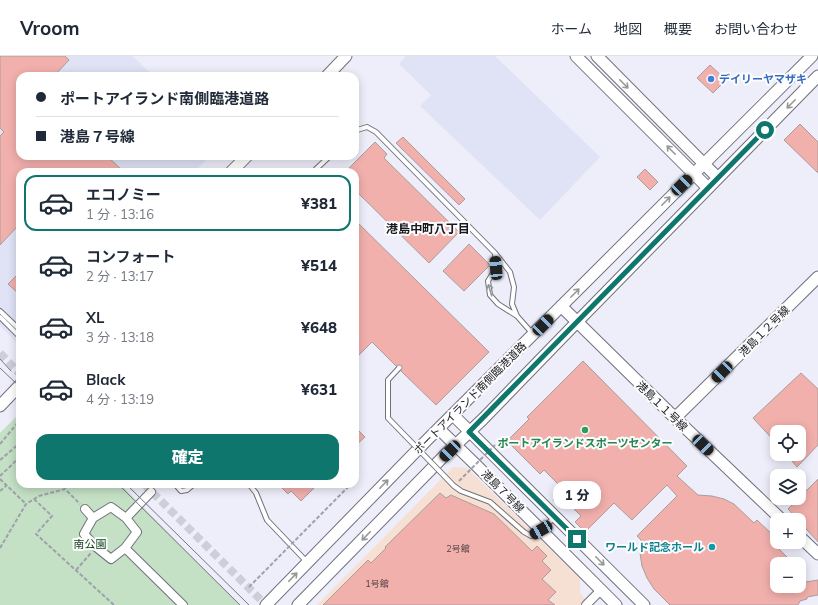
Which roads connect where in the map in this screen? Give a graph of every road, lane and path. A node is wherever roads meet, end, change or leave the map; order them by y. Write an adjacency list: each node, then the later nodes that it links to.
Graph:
1 (346, 56): 5 (street)
2 (576, 56): 13 (street, one-way to 2)
3 (596, 56): 10 (street, one-way to 10)
4 (812, 56): 10 (street, ポートアイランド南側臨港道路)
5 (330, 72)
6 (818, 76): 14 (street, ポートアイランド南側臨港道路, one-way to 14)
7 (359, 129): 16 (lane)
8 (243, 160): 11 (street)
9 (326, 160): 12 (lane)
10 (704, 163): 13 (street, ポートアイランド南側臨港道路); 14 (street)
11 (235, 168)
12 (317, 168)
13 (693, 174): 15 (street); 18 (street, ポートアイランド南側臨港道路, one-way to 13)
14 (718, 178): 15 (street, ポートアイランド南側臨港道路)
15 (708, 188): 22 (street, ポートアイランド南側臨港道路)
16 (495, 253): 20 (lane); 20 (lane, one-way to 16)
17 (818, 277): 30 (street, 港島１２号線)
18 (561, 306): 22 (street, 港島１１号線); 25 (street, ポートアイランド南側臨港道路)
19 (0, 311): 23 (lane)
20 (517, 316): 25 (lane)
21 (0, 317): 24 (lane)
22 (576, 322): 30 (street, 港島１１号線); 33 (street, ポートアイランド南側臨港道路)
23 (16, 326)
24 (16, 333)
25 (534, 334): 29 (street, ポートアイランド南側臨港道路)
26 (399, 368): 42 (lane, bridge)
27 (16, 389): 28 (street)
28 (0, 406)
29 (453, 415): 32 (street, ポートアイランド南側臨港道路); 33 (street, 港島７号線)
30 (675, 418): 53 (street, 港島１１号線)
31 (16, 425): 34 (path)
32 (439, 429): 36 (street, 港島７号線); 63 (street, ポートアイランド南側臨港道路, one-way to 32)
33 (469, 432): 36 (street, ポートアイランド南側臨港道路); 54 (street, 港島７号線)
34 (0, 444)
35 (495, 444): 42 (path, bridge)
36 (456, 445): 57 (street, 港島７号線); 70 (street, ポートアイランド南側臨港道路, one-way to 70)
37 (16, 446): 38 (path)
38 (0, 460)
39 (16, 461): 40 (path)
40 (0, 477): 41 (path)
41 (6, 486): 47 (path); 51 (path)
42 (454, 486): 57 (lane, bridge)
43 (178, 488): 44 (lane)
44 (189, 488)
45 (252, 488): 63 (lane)
46 (347, 488): 65 (path, bridge)
47 (0, 491)
48 (151, 492): 56 (street)
49 (34, 499): 50 (path); 51 (path); 64 (path)
50 (75, 499)
51 (26, 504): 59 (path)
52 (85, 509): 55 (street)
53 (775, 513)
54 (555, 517): 57 (lane); 73 (street, 港島７号線, one-way to 73)
55 (93, 518): 56 (street); 60 (street)
56 (126, 518): 61 (street)
57 (541, 530): 66 (street, 港島７号線)
58 (806, 543): 62 (street)
59 (0, 548)
60 (96, 548): 61 (street); 64 (path)
61 (125, 548): 68 (street)
62 (818, 554)
63 (308, 562): 69 (street, ポートアイランド南側臨港道路, one-way to 63)
64 (76, 570): 67 (path)
65 (249, 587)
66 (601, 590): 71 (street); 72 (street, 港島７号線)
67 (114, 605)
68 (183, 605)
69 (266, 605)
70 (298, 605)
71 (586, 605)
72 (616, 605)
73 (644, 605)

